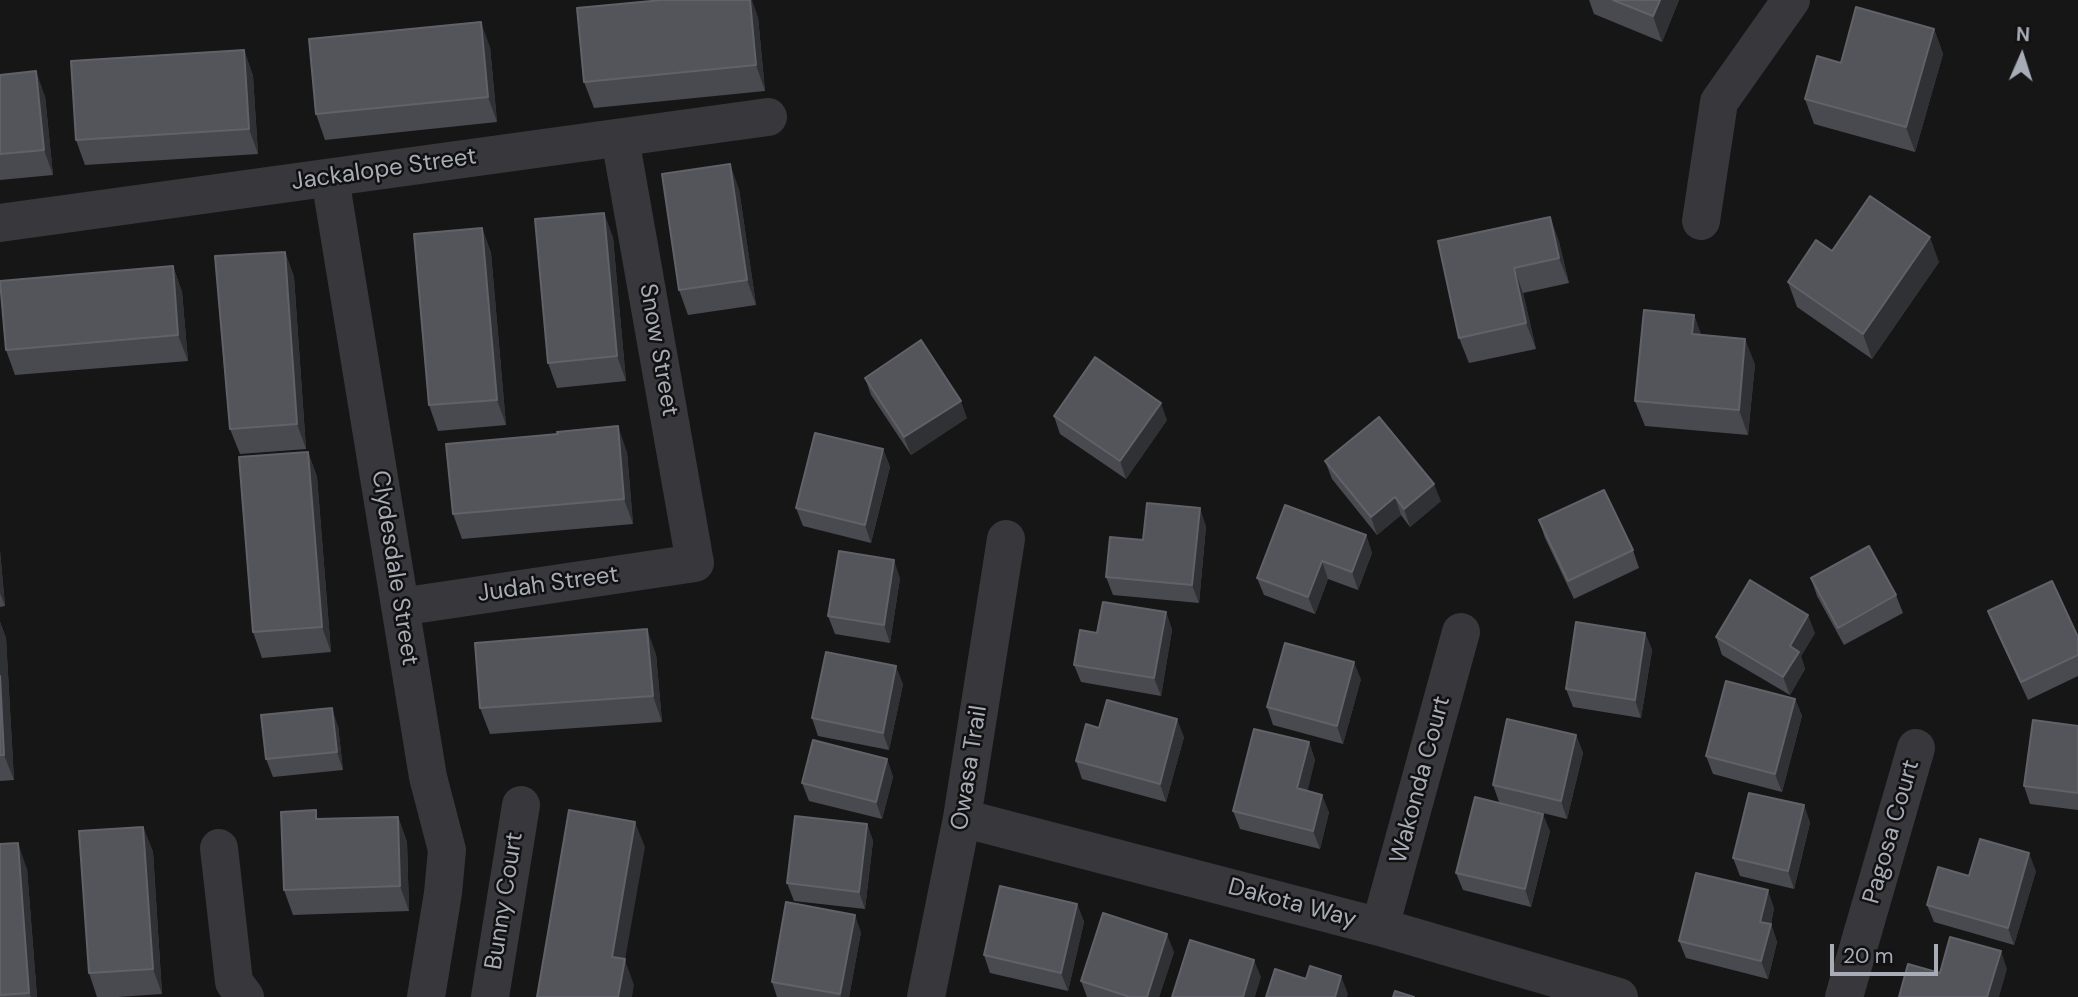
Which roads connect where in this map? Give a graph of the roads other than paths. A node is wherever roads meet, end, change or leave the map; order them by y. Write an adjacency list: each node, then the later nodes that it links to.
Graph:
1 (1791, 0): 5 (street)
2 (768, 117): 3 (street, Jackalope Street)
3 (620, 138): 4 (street, Jackalope Street); 8 (street, Snow Street)
4 (330, 177): 6 (street, Jackalope Street); 9 (street, Clydesdale Street)
5 (1701, 221)
6 (0, 223)
7 (1006, 539): 13 (street, Owasa Trail)
8 (695, 563): 9 (street, Judah Street)
9 (400, 607): 17 (street, Clydesdale Street)
10 (1461, 632): 15 (street, Wakonda Court)
11 (1916, 748): 21 (street, Pagosa Court)
12 (521, 805): 18 (street, Bunny Court)
13 (962, 818): 15 (street, Dakota Way); 19 (street, Owasa Trail)
14 (219, 848): 16 (street)
15 (1380, 927): 20 (street, Dakota Way)
16 (245, 997)
17 (426, 997)
18 (489, 997)
19 (926, 997)
20 (1619, 997)
21 (1844, 997)

